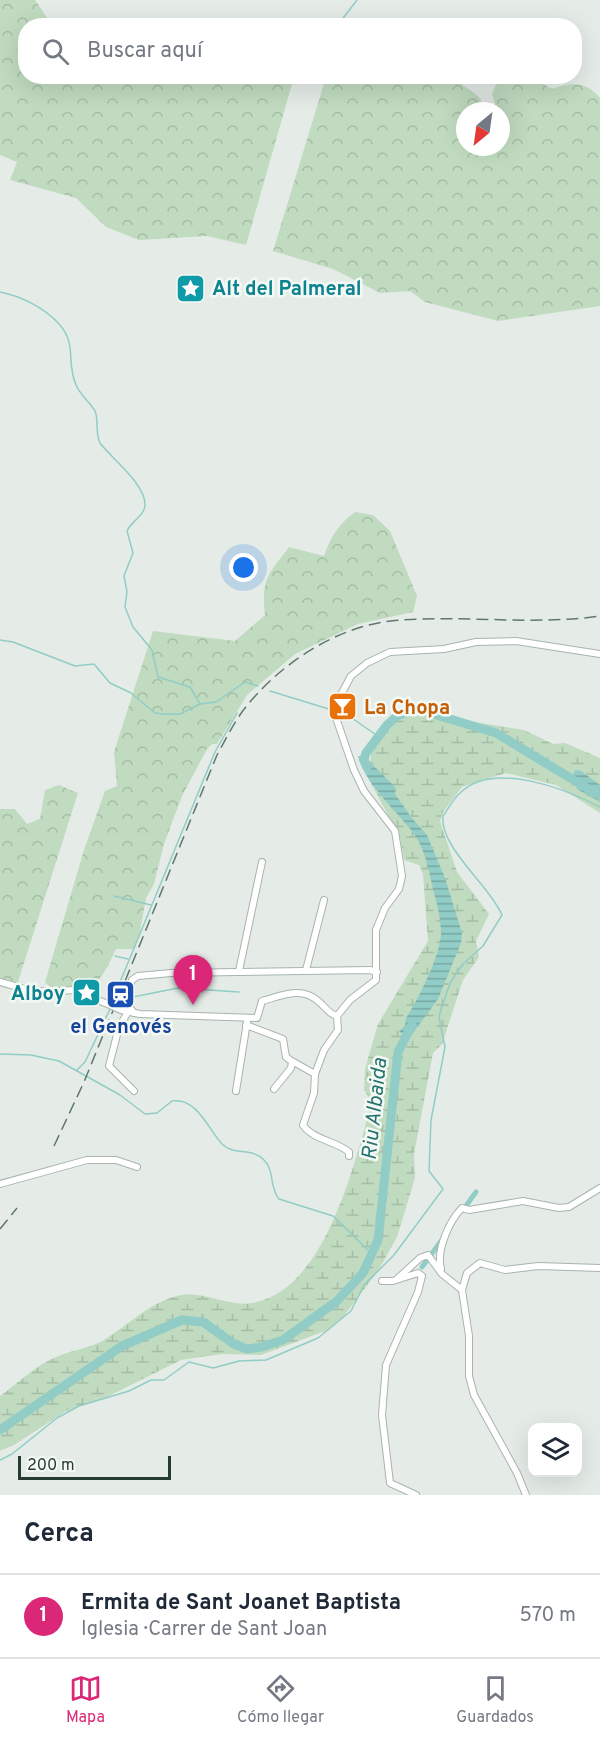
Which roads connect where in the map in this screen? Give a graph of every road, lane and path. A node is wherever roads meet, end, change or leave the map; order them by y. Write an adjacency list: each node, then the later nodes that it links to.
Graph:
1 (600, 654): 6 (street)
2 (262, 862): 5 (street)
3 (324, 900): 4 (street)
4 (306, 970): 5 (street); 6 (street)
5 (239, 971): 8 (street)
6 (377, 972): 9 (street)
7 (0, 982): 8 (street, bridge)
8 (128, 1012): 10 (street); 14 (street)
9 (337, 1016): 10 (street); 12 (street)
10 (247, 1021): 11 (street); 15 (street)
11 (292, 1062): 12 (street); 13 (street)
12 (315, 1074): 16 (street)
13 (274, 1089)
14 (134, 1091)
15 (236, 1091)
16 (349, 1156)
17 (137, 1167): 18 (street)
18 (0, 1184)
19 (600, 1188): 21 (street)
20 (600, 1268): 24 (street)
21 (446, 1278): 22 (street); 24 (street)
22 (397, 1279): 23 (street); 25 (street)
23 (382, 1281)
24 (462, 1290): 26 (street)
25 (416, 1495)
26 (526, 1495)

